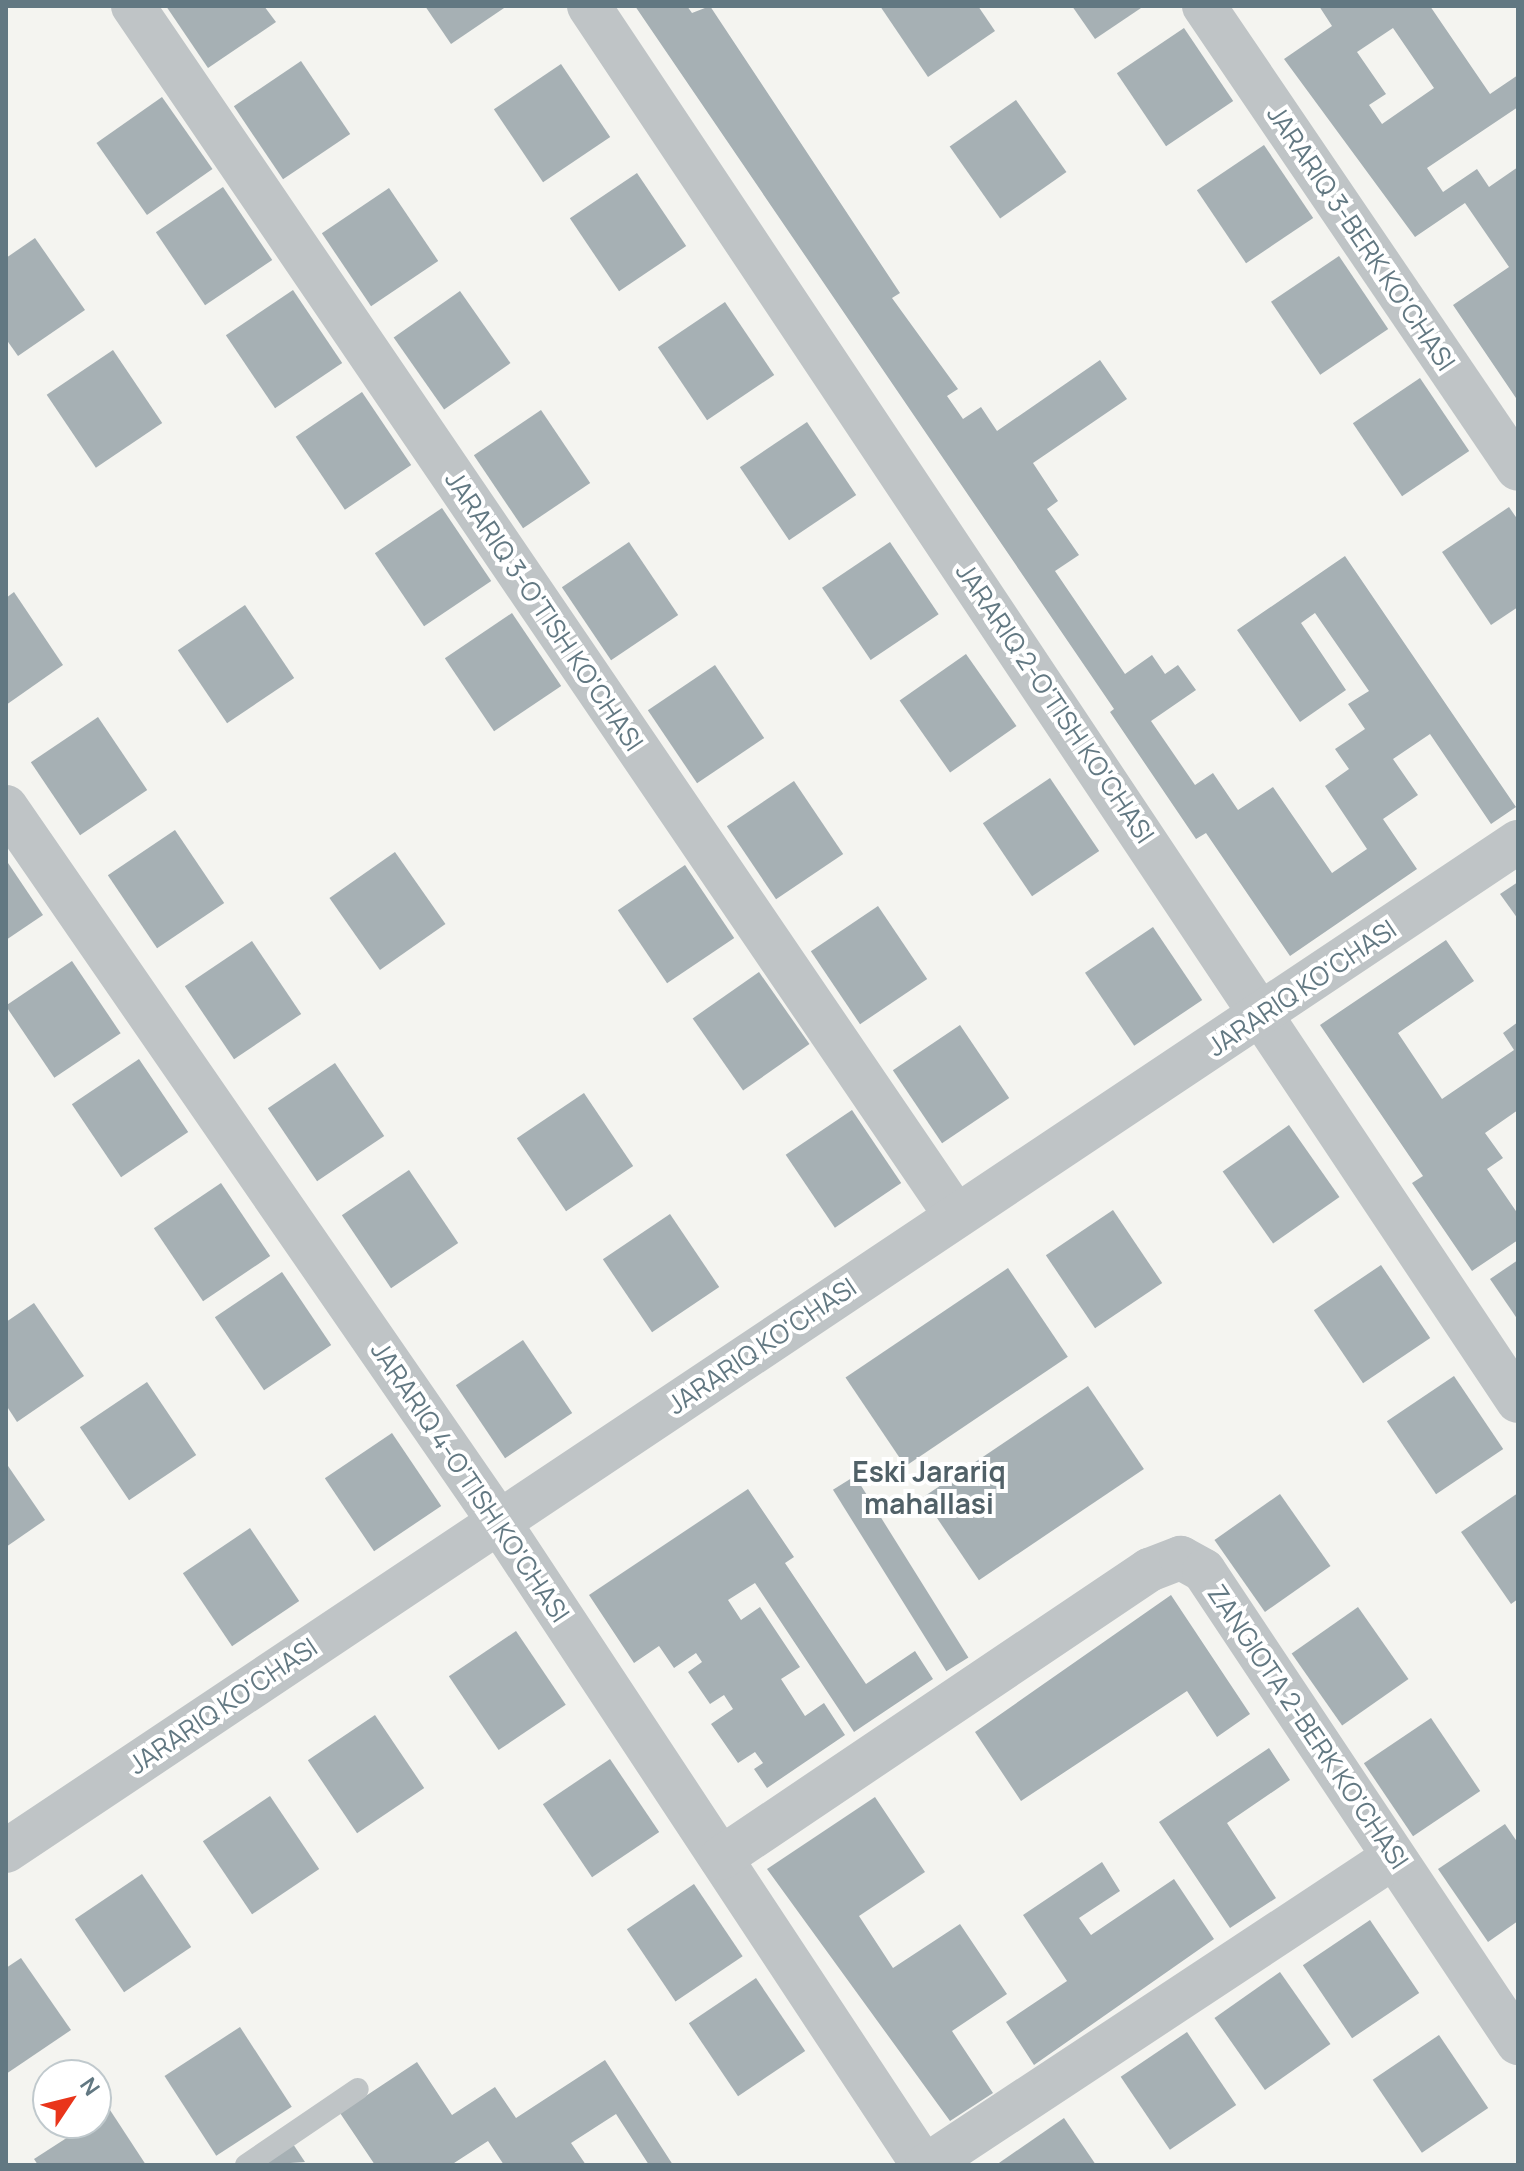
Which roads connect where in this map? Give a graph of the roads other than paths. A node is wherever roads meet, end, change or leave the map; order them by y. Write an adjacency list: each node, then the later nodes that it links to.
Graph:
1 (133, 6): 8 (street, JARARIQ 3-O'TISH KO'CHASI)
2 (589, 6): 7 (street, JARARIQ 2-O'TISH KO'CHASI)
3 (1204, 6): 4 (street, JARARIQ 3-BERK KO'CHASI)
4 (1518, 469)
5 (6, 807): 10 (street, JARARIQ 4-O'TISH KO'CHASI)
6 (1518, 842): 7 (street, JARARIQ KO'CHASI)
7 (1263, 1015): 8 (street, JARARIQ KO'CHASI); 9 (street, JARARIQ 2-O'TISH KO'CHASI)
8 (956, 1216): 10 (street, JARARIQ KO'CHASI)
9 (1518, 1401)
10 (499, 1522): 11 (street, JARARIQ KO'CHASI); 13 (street, JARARIQ 4-O'TISH KO'CHASI)
11 (6, 1851)
12 (1394, 1857): 13 (street, ZANGIOTA 2-BERK KO'CHASI); 14 (street, ZANGIOTA 2-BERK KO'CHASI); 17 (street)
13 (721, 1858): 17 (street, JARARIQ 4-O'TISH KO'CHASI)
14 (1518, 2043)
15 (358, 2089): 16 (lane)
16 (246, 2165)
17 (925, 2165)

